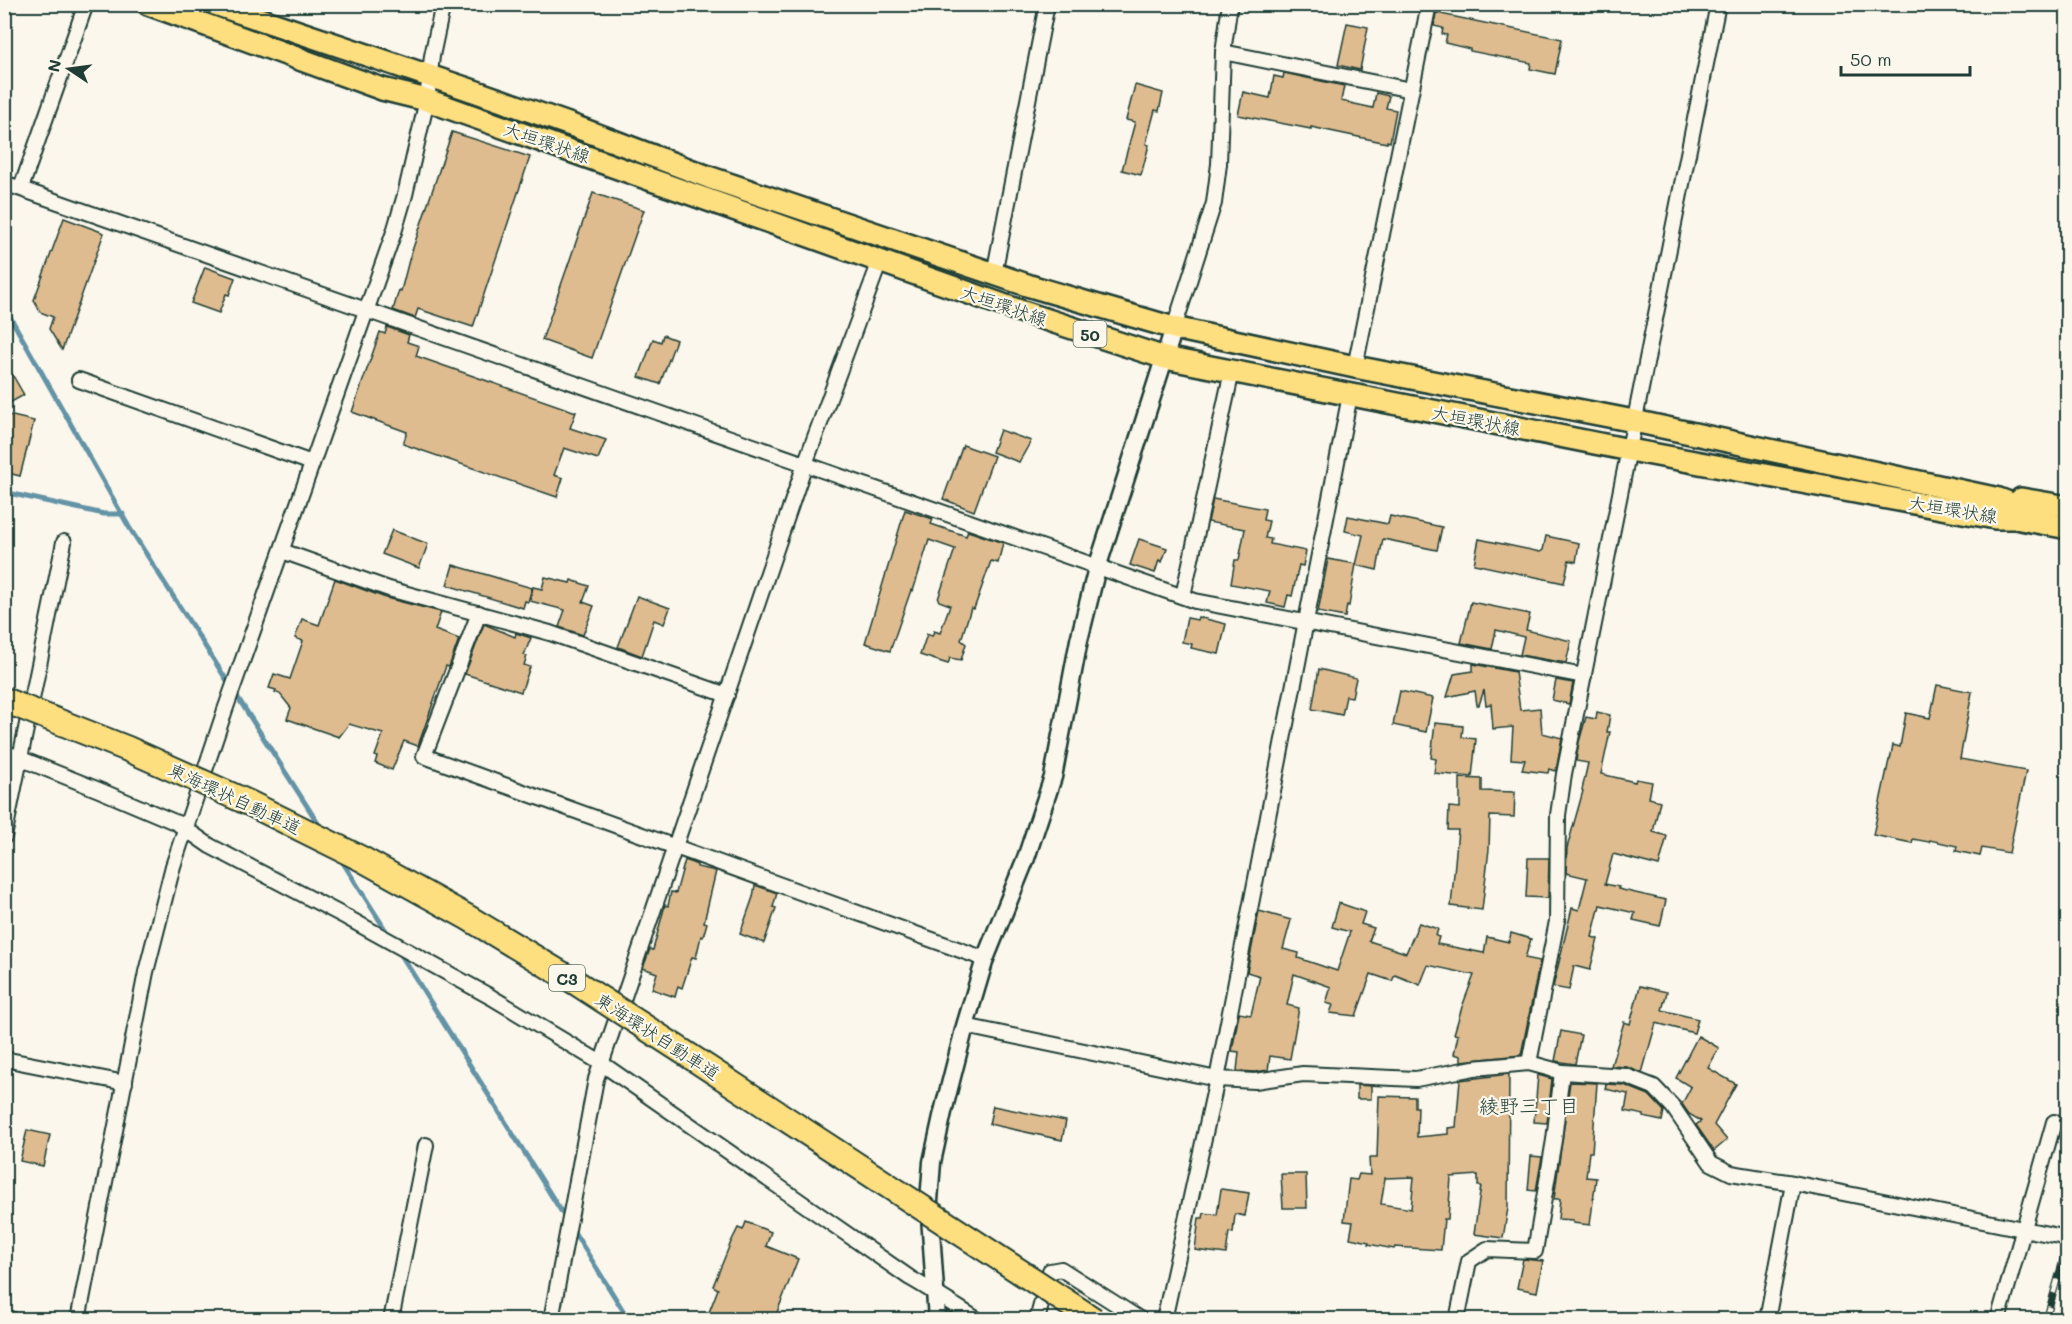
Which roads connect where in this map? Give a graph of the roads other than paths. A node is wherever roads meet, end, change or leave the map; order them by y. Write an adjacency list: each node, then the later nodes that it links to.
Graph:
1 (86, 4): 14 (street)
2 (148, 4): 12 (main road, 大垣環状線 / 50)
3 (215, 4): 10 (main road, 大垣環状線 / 50)
4 (443, 4): 10 (street)
5 (1047, 4): 16 (street)
6 (1230, 4): 9 (street)
7 (1429, 4): 11 (street)
8 (1718, 4): 24 (street)
9 (1223, 52): 11 (street); 18 (street)
10 (430, 77): 12 (street); 16 (main road, 大垣環状線 / 50)
11 (1412, 90): 20 (street)
12 (427, 100): 15 (main road, 大垣環状線 / 50); 17 (street)
13 (4, 183): 14 (street)
14 (21, 188): 17 (street)
15 (880, 261): 19 (main road, 大垣環状線 / 50); 27 (street)
16 (994, 274): 18 (main road, 大垣環状線 / 50)
17 (366, 311): 26 (street); 27 (street)
18 (1174, 328): 19 (street); 20 (main road, 大垣環状線 / 50)
19 (1165, 358): 21 (main road, 大垣環状線 / 50); 35 (street)
20 (1355, 367): 24 (main road, 大垣環状線 / 50)
21 (1232, 371): 23 (main road, 大垣環状線 / 50); 36 (street)
22 (79, 380): 26 (street)
23 (1350, 395): 25 (main road, 大垣環状線 / 50); 38 (street)
24 (1634, 421): 25 (street); 29 (main road, 大垣環状線 / 50)
25 (1630, 450): 29 (main road, 大垣環状線 / 50); 39 (street)
26 (312, 464): 34 (street)
27 (805, 464): 35 (street); 40 (street)
28 (2067, 507): 29 (main road)
29 (1997, 509): 30 (main road, 大垣環状線 / 50); 31 (main road, 大垣環状線 / 50); 32 (main road)
30 (2067, 517)
31 (2067, 528)
32 (2067, 540)
33 (64, 542): 43 (street)
34 (282, 551): 37 (street); 44 (street)
35 (1097, 568): 36 (street); 47 (street)
36 (1183, 596): 38 (street)
37 (479, 613): 40 (street); 46 (street)
38 (1307, 622): 39 (street); 53 (street)
39 (1584, 676): 51 (street)
40 (727, 695): 46 (street)
41 (4, 700): 69 (highway, 東海環状自動車道 / C3, bridge)
42 (4, 752): 43 (street)
43 (21, 758): 44 (street); 45 (street)
44 (186, 829): 50 (street); 54 (street)
45 (4, 837)
46 (675, 846): 47 (street); 50 (street)
47 (985, 959): 48 (street)
48 (965, 1026): 53 (street); 60 (street)
49 (4, 1059): 54 (street)
50 (601, 1063): 60 (street); 65 (street)
51 (1529, 1063): 52 (street); 53 (street)
52 (1562, 1072): 57 (street); 72 (street)
53 (1217, 1079): 71 (street)
54 (125, 1083): 63 (street)
55 (2054, 1122): 58 (street)
56 (426, 1145): 64 (street)
57 (1793, 1183): 58 (street); 73 (street)
58 (2024, 1229): 59 (street); 74 (street)
59 (2067, 1238)
60 (937, 1293): 66 (street); 67 (street)
61 (4, 1318): 62 (street)
62 (14, 1320)
63 (78, 1320)
64 (391, 1320)
65 (551, 1320)
66 (937, 1320)
67 (978, 1320)
68 (1037, 1320): 70 (street)
69 (1094, 1320)
70 (1141, 1320)
71 (1164, 1320)
72 (1457, 1320)
73 (1767, 1320)
74 (1998, 1320)

